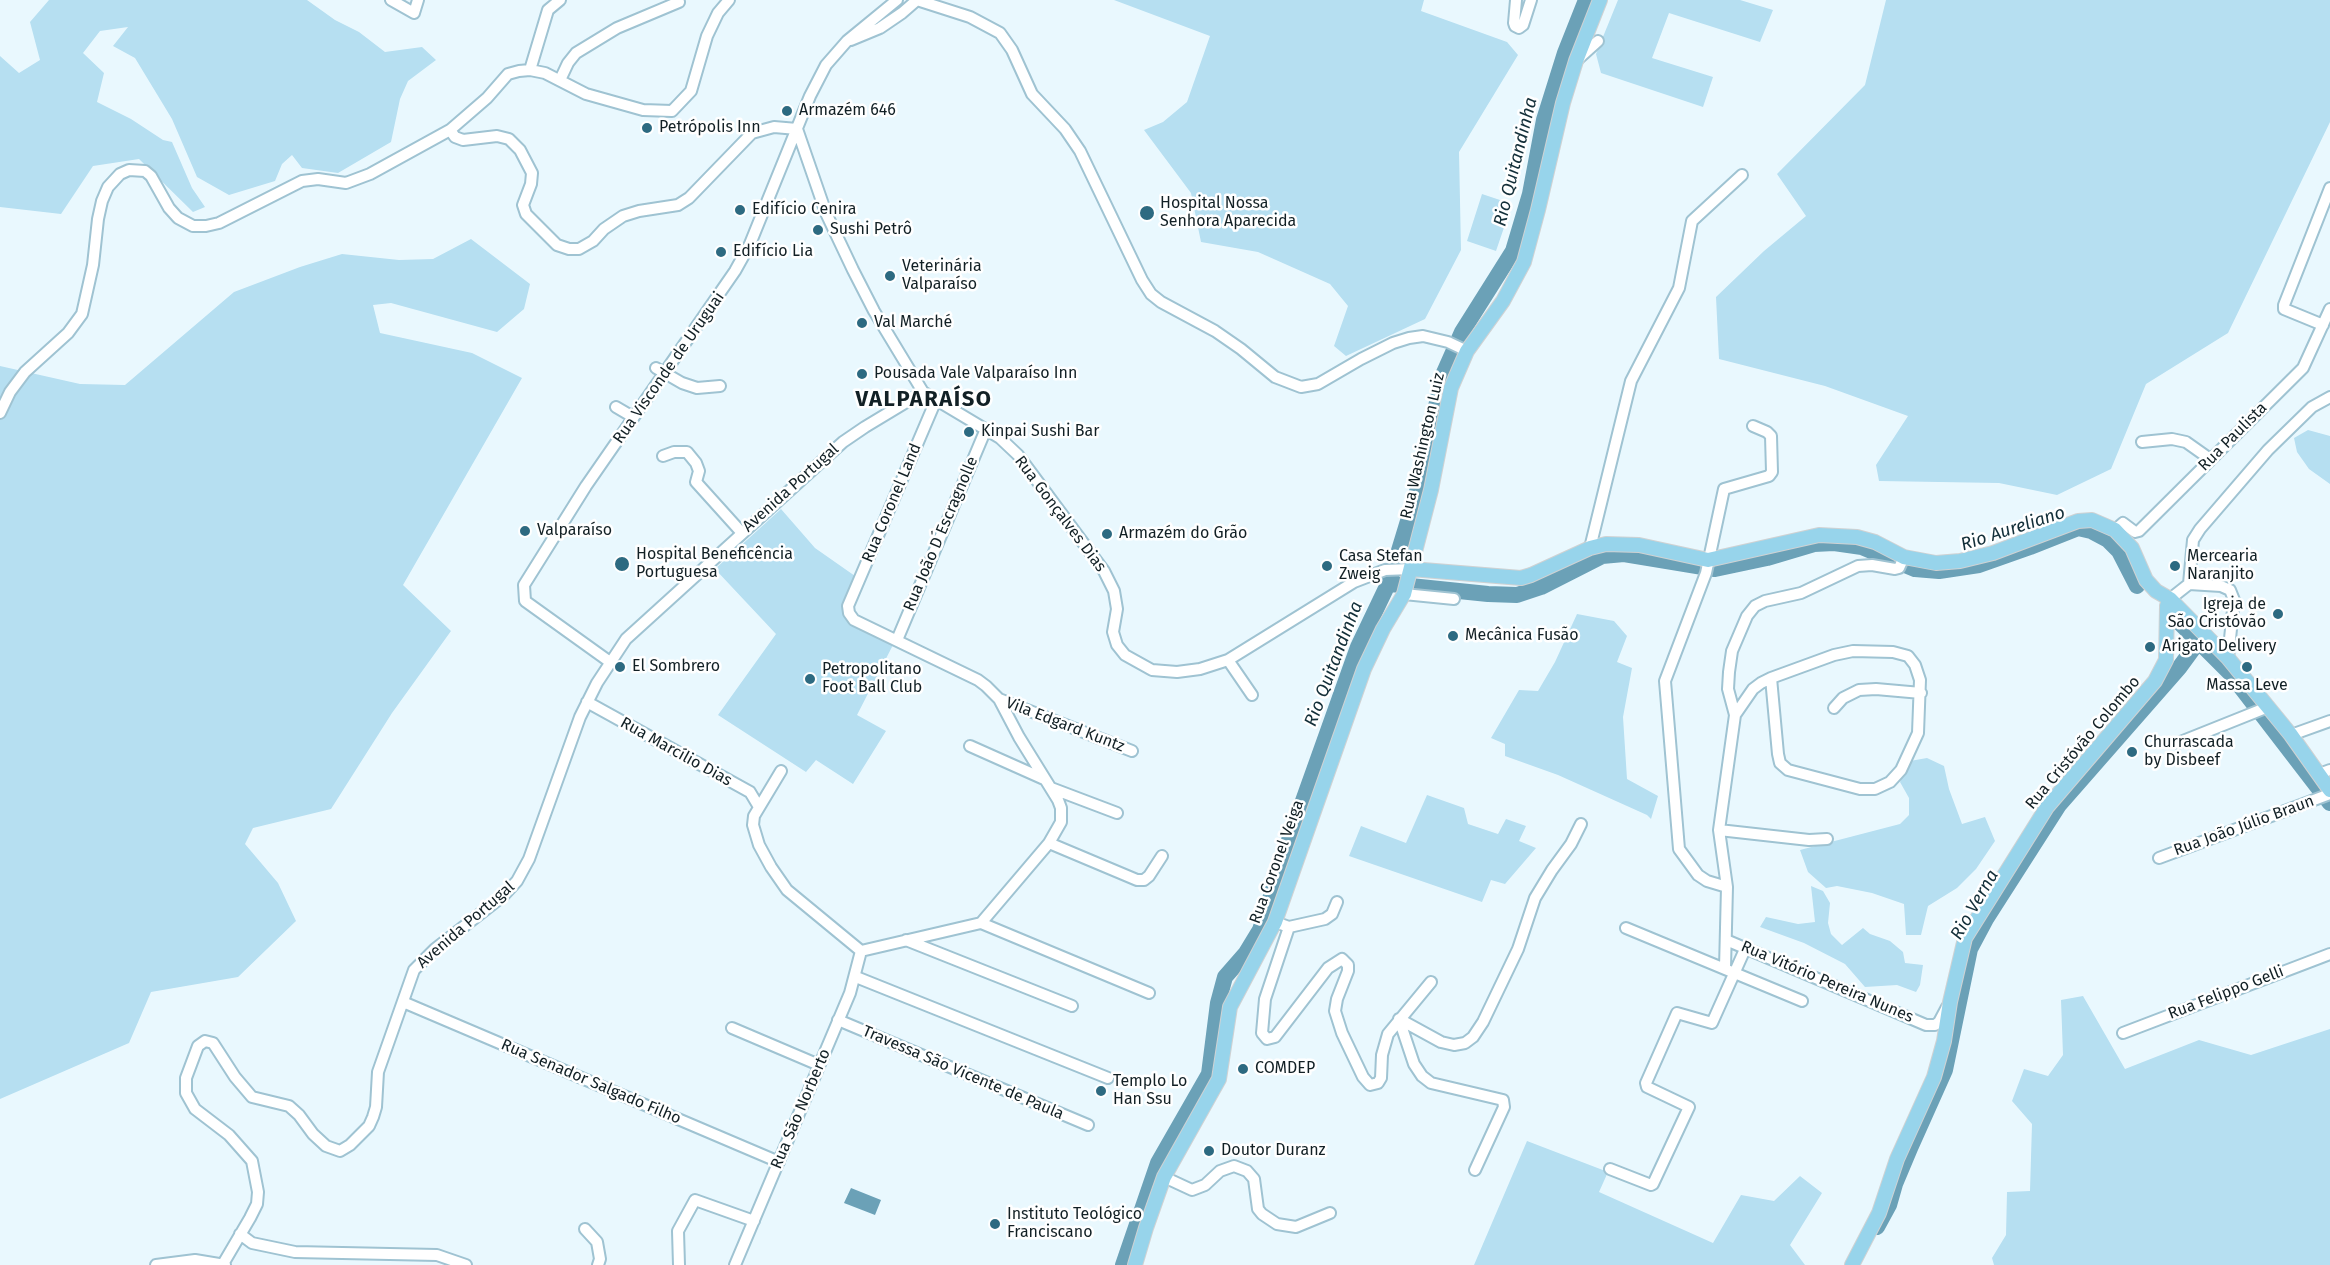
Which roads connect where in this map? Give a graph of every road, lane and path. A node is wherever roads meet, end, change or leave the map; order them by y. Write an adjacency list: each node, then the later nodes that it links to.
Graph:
1 (390, 0): 2 (street)
2 (418, 0)
3 (560, 0): 14 (street)
4 (729, 0): 15 (street)
5 (897, 0): 11 (street, Rua Visconde de Uruguai)
6 (917, 0): 11 (street); 22 (street)
7 (1516, 0): 8 (street)
8 (1531, 0)
9 (1600, 0): 13 (main road, Rua Washington Luiz)
10 (680, 2): 15 (street)
11 (847, 41): 16 (street, Rua Visconde de Uruguai)
12 (1598, 41): 13 (street)
13 (1576, 61): 22 (main road, Rua Washington Luiz)
14 (530, 70): 15 (street); 17 (street)
15 (560, 80)
16 (797, 129): 17 (street); 23 (street, Rua Visconde de Uruguai); 25 (street, Rua Gonçalves Dias)
17 (450, 130): 29 (street)
18 (1742, 175): 38 (street)
19 (2330, 188): 21 (street)
20 (2330, 309): 21 (street, Rua Paulista)
21 (2323, 325): 35 (street, Rua Paulista)
22 (1467, 351): 41 (main road, Rua Washington Luiz)
23 (660, 370): 24 (street); 30 (street, Rua Visconde de Uruguai)
24 (720, 386)
25 (923, 392): 27 (street, Rua Gonçalves Dias); 37 (street, Avenida Portugal)
26 (2330, 397): 42 (street)
27 (936, 400): 32 (street, Rua Gonçalves Dias); 46 (street, Rua Coronel Land)
28 (616, 406): 30 (street)
29 (0, 413)
30 (633, 417): 49 (street, Rua Visconde de Uruguai)
31 (1753, 426): 40 (street)
32 (986, 429): 46 (street, Rua João D´Escragnolle); 48 (street, Rua Gonçalves Dias)
33 (2142, 442): 35 (street)
34 (663, 456): 37 (street)
35 (2210, 459): 36 (street, Rua Paulista)
36 (2115, 530): 39 (main road); 45 (main road)
37 (741, 532): 49 (street, Avenida Portugal)
38 (1590, 548): 40 (main road); 41 (main road)
39 (1902, 562): 40 (main road); 57 (street)
40 (1707, 567): 75 (street)
41 (1412, 569): 43 (main road, Rua Coronel Veiga); 48 (street, Rua Gonçalves Dias)
42 (2189, 584): 45 (street); 47 (street)
43 (1404, 594): 44 (street); 77 (main road, Rua Coronel Veiga)
44 (1454, 599)
45 (2170, 599): 47 (main road); 92 (main road, Rua Cristóvão Colombo)
46 (897, 639): 53 (street)
47 (2228, 658): 55 (main road)
48 (1228, 660): 52 (street)
49 (610, 662): 54 (street, Avenida Portugal)
50 (1771, 678): 51 (street); 51 (street); 57 (street)
51 (1921, 693): 56 (street)
52 (1252, 695)
53 (999, 699): 62 (street, Vila Edgard Kuntz); 65 (street)
54 (588, 702): 67 (street, Rua Marcílio Dias); 91 (street, Avenida Portugal)
55 (2268, 707): 59 (main road); 60 (street)
56 (1834, 708)
57 (1734, 715): 70 (street)
58 (2330, 721): 59 (street)
59 (2290, 735): 64 (main road)
60 (2178, 743)
61 (969, 746): 65 (street)
62 (1131, 750)
63 (782, 771): 67 (street)
64 (2324, 772): 66 (main road)
65 (1047, 784): 68 (street); 72 (street)
66 (2330, 792): 74 (street, Rua João Júlio Braun)
67 (759, 807): 84 (street)
68 (1117, 813)
69 (1581, 824): 94 (street)
70 (1719, 830): 71 (street); 75 (street)
71 (1827, 839)
72 (1049, 843): 73 (street); 78 (street)
73 (1162, 856)
74 (2158, 858)
75 (1727, 887): 82 (street)
76 (1337, 902): 79 (street)
77 (1275, 922): 79 (street); 104 (main road, Rua Coronel Veiga)
78 (981, 923): 81 (street); 89 (street)
79 (1289, 927): 94 (street)
80 (1626, 928): 86 (street)
81 (906, 940): 84 (street); 93 (street)
82 (1726, 940): 83 (street, Rua Vitório Pereira Nunes); 86 (street)
83 (1746, 947): 86 (street); 92 (street, Rua Vitório Pereira Nunes)
84 (861, 951): 87 (street, Rua São Norberto)
85 (2330, 954): 97 (street, Rua Felippo Gelli)
86 (1730, 971): 90 (street); 102 (street)
87 (856, 977): 95 (street, Rua São Norberto); 99 (street)
88 (1431, 982): 94 (street)
89 (1149, 993)
90 (1802, 1001)
91 (403, 1002): 101 (street, Rua Senador Salgado Filho); 108 (street, Avenida Portugal)
92 (1950, 1002): 116 (main road, Rua Cristóvão Colombo)
93 (1072, 1006)
94 (1399, 1019): 103 (street)
95 (838, 1020): 98 (street, Rua São Norberto); 100 (street, Travessa São Vicente de Paula)
96 (732, 1028): 98 (street)
97 (2123, 1033)
98 (819, 1065): 101 (street, Rua São Norberto)
99 (1108, 1078)
100 (1088, 1125)
101 (779, 1162): 106 (street, Rua São Norberto)
102 (1610, 1169)
103 (1475, 1170)
104 (1164, 1177): 105 (street); 115 (main road, Rua Coronel Veiga)
105 (1330, 1213)
106 (754, 1221): 113 (street); 114 (street, Rua São Norberto)
107 (585, 1229): 112 (street)
108 (240, 1234): 109 (street, Avenida Portugal); 111 (street)
109 (224, 1264): 110 (street)
110 (156, 1265)
111 (466, 1265)
112 (598, 1265)
113 (679, 1265)
114 (735, 1265)
115 (1135, 1265)
116 (1852, 1265)

